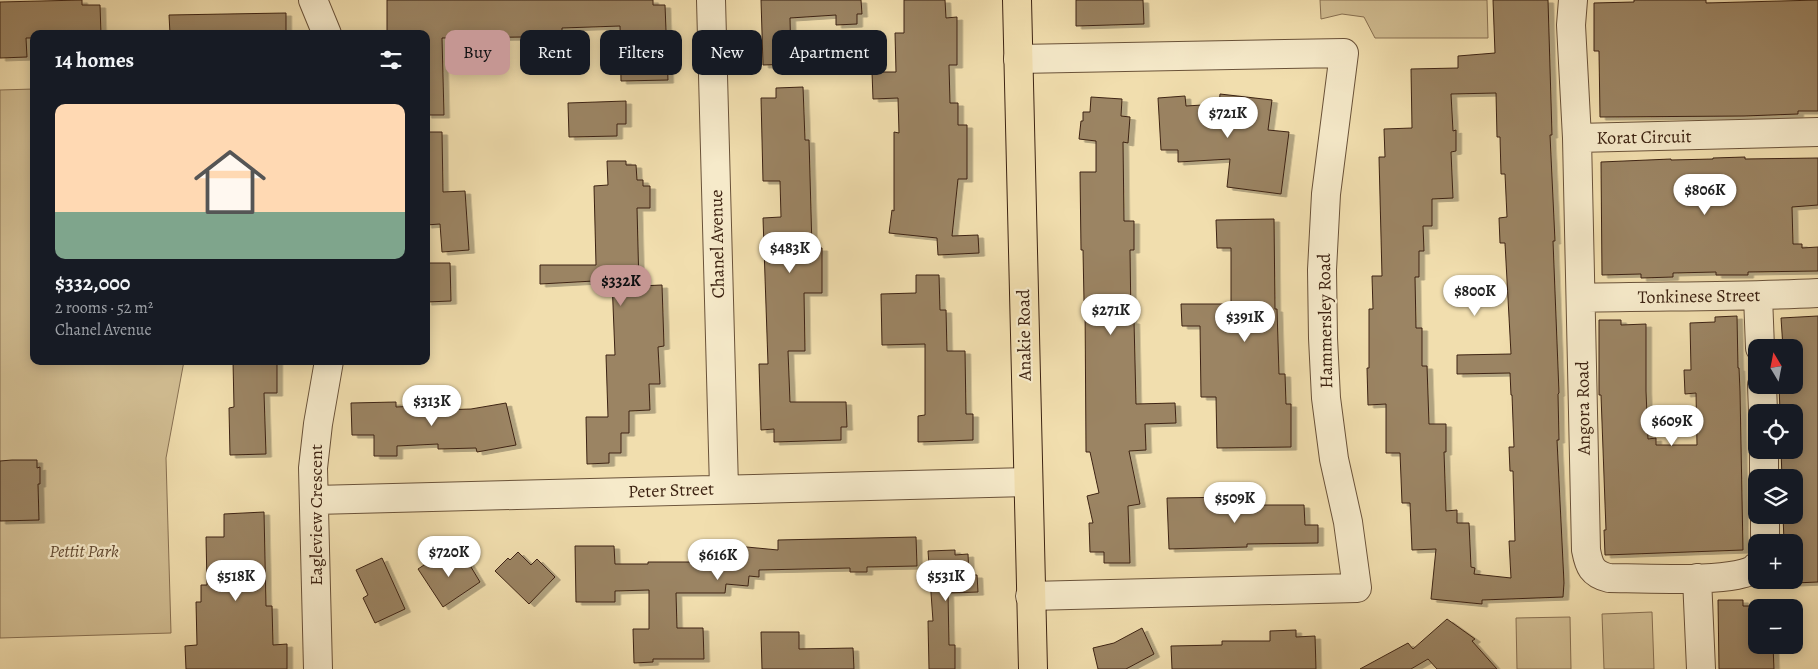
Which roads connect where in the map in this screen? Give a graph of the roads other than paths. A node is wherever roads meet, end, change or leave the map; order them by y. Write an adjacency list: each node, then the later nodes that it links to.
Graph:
1 (711, 0): 13 (street, Chanel Avenue)
2 (1017, 0): 4 (main road, Anakie Road)
3 (1573, 0): 6 (street, Korat Circuit)
4 (1018, 59): 12 (main road, Anakie Road); 17 (street, Hammersley Road)
5 (1818, 132): 6 (street, Korat Circuit)
6 (1577, 138): 9 (street, Angora Road)
7 (1818, 292): 8 (street, Tonkinese Street)
8 (1758, 296): 9 (street, Tonkinese Street); 10 (street)
9 (1581, 298): 16 (street, Angora Road)
10 (1760, 339)
11 (328, 365): 14 (street, Eagleview Crescent)
12 (1028, 482): 13 (street, Peter Street); 17 (main road, Anakie Road)
13 (724, 488): 14 (street, Peter Street)
14 (315, 500): 18 (street, Eagleview Crescent)
15 (1748, 573): 16 (street, Angora Road)
16 (1697, 578): 20 (street)
17 (1030, 596): 19 (main road, Anakie Road)
18 (318, 669)
19 (1033, 669)
20 (1701, 669)

